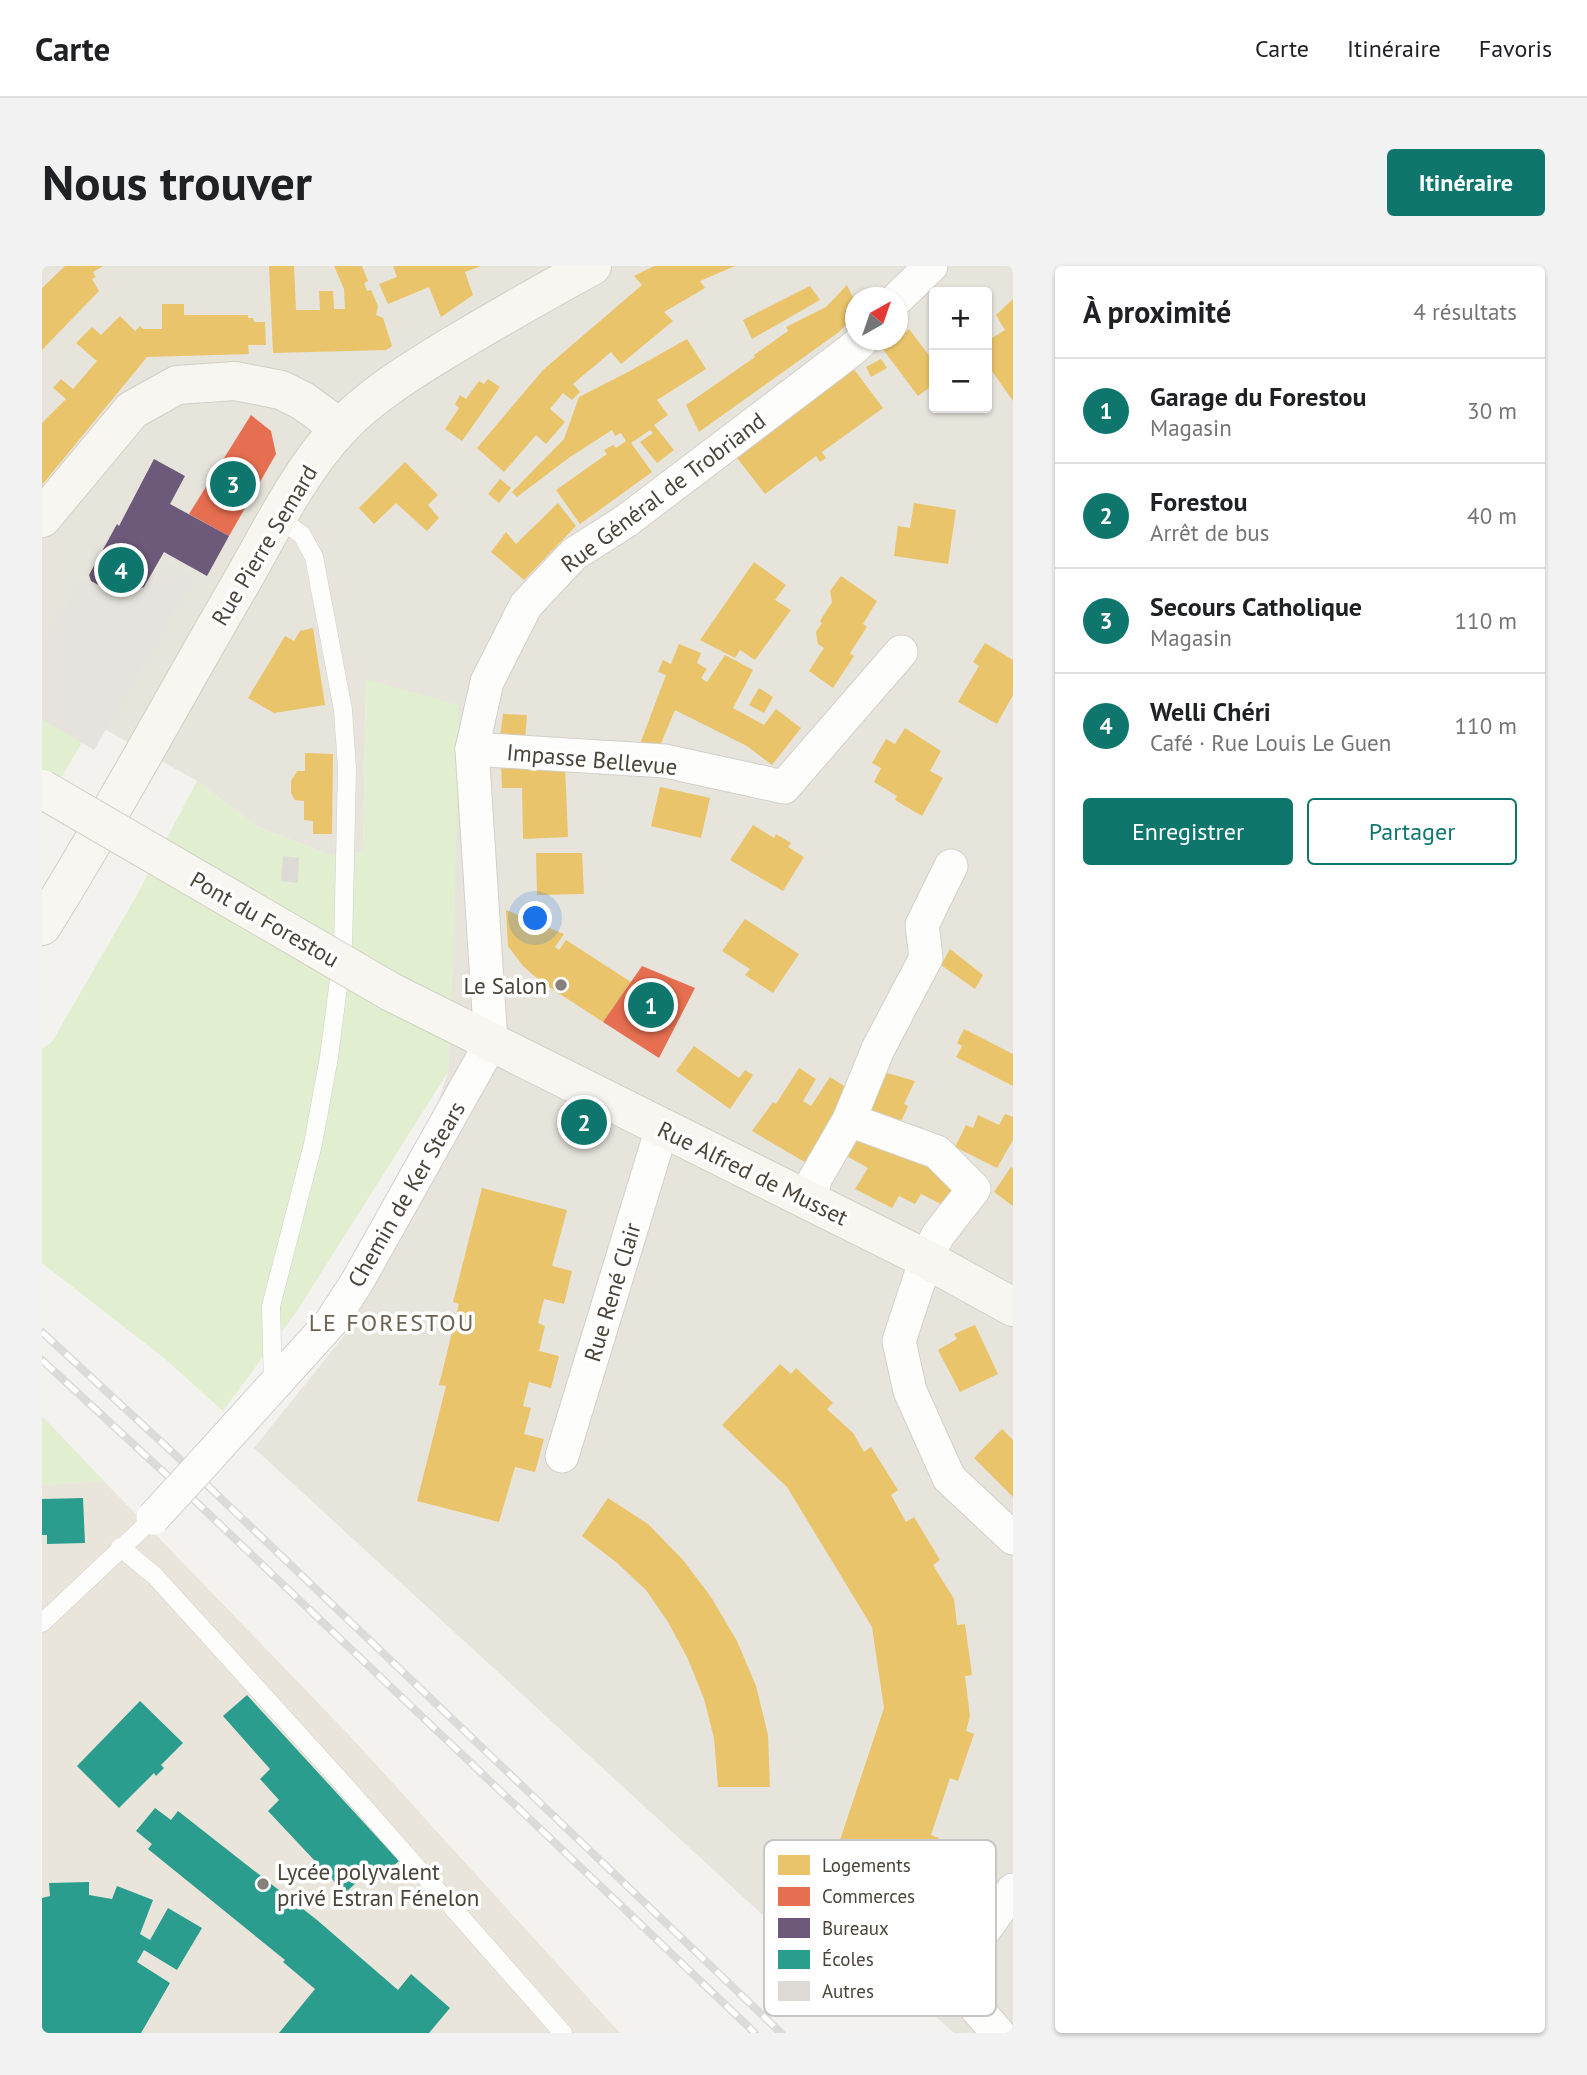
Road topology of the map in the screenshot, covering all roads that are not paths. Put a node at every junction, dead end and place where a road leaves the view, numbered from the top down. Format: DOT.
graph roads {
  1 [pos="592,266"];
  2 [pos="931,266"];
  3 [pos="908,288"];
  4 [pos="851,350"];
  5 [pos="340,428"];
  6 [pos="42,518"];
  7 [pos="279,518"];
  8 [pos="901,652"];
  9 [pos="472,749"];
  10 [pos="42,789"];
  11 [pos="951,866"];
  12 [pos="42,926"];
  13 [pos="491,1043"];
  14 [pos="849,1120"];
  15 [pos="662,1128"];
  16 [pos="810,1202"];
  17 [pos="926,1259"];
  18 [pos="1013,1307"];
  19 [pos="273,1387"];
  20 [pos="562,1455"];
  21 [pos="149,1522"];
  22 [pos="1013,1538"];
  23 [pos="120,1548"];
  24 [pos="42,1623"];
  25 [pos="1013,1890"];
  26 [pos="996,1914"];
  27 [pos="983,2016"];
  28 [pos="563,2033"];
  29 [pos="998,2033"];
  1 -- 5 [label="street, Rue Pierre Semard"];
  2 -- 3 [label="street"];
  4 -- 9 [label="street, Rue Général de Trobriand"];
  5 -- 6 [label="street"];
  5 -- 7 [label="street, Rue Pierre Semard"];
  7 -- 12 [label="street, Rue Pierre Semard"];
  7 -- 19 [label="lane"];
  8 -- 9 [label="street, Impasse Bellevue"];
  9 -- 13 [label="street, Rue Général de Trobriand"];
  10 -- 13 [label="street, Pont du Forestou, bridge"];
  11 -- 14 [label="street"];
  13 -- 15 [label="street, Rue Alfred de Musset"];
  13 -- 19 [label="street, Chemin de Ker Stears"];
  14 -- 16 [label="street"];
  14 -- 17 [label="street"];
  15 -- 16 [label="street, Rue Alfred de Musset"];
  15 -- 20 [label="street, Rue René Clair"];
  16 -- 17 [label="street, Rue Alfred de Musset"];
  17 -- 18 [label="street, Rue Alfred de Musset"];
  17 -- 22 [label="street"];
  19 -- 21 [label="street, Chemin de Ker Stears, bridge"];
  21 -- 23 [label="lane"];
  23 -- 24 [label="lane"];
  23 -- 28 [label="lane"];
  25 -- 26 [label="street"];
  27 -- 29 [label="street"];
}
